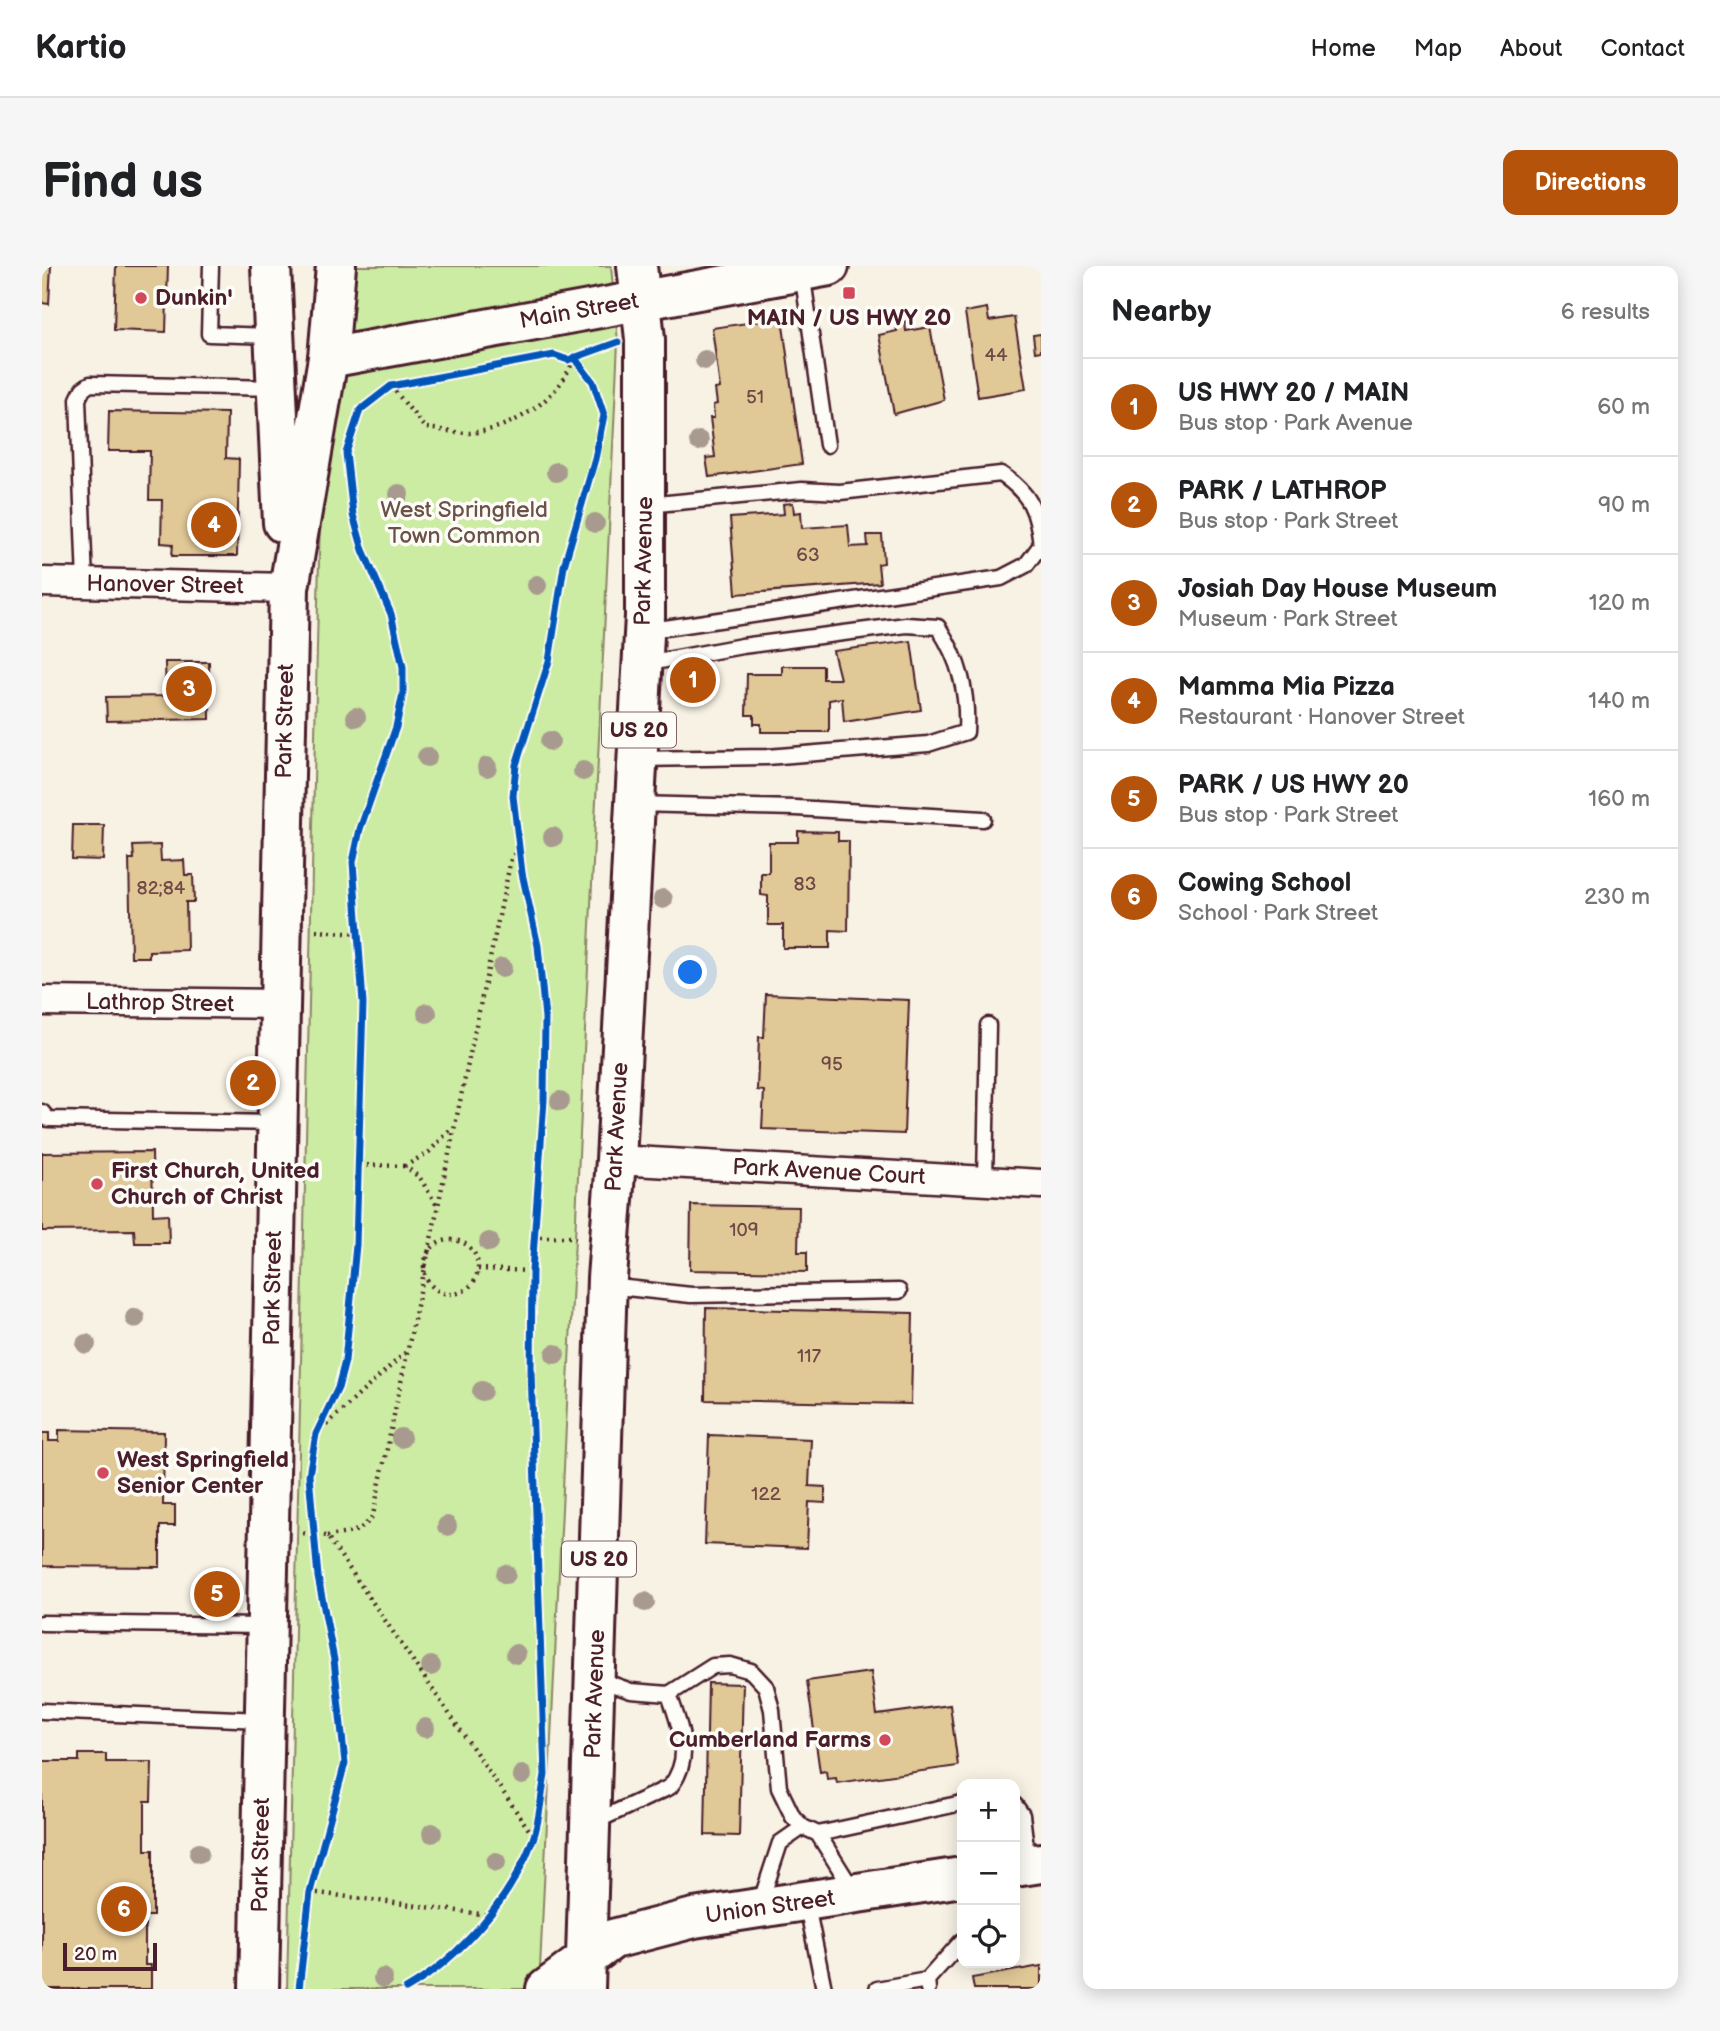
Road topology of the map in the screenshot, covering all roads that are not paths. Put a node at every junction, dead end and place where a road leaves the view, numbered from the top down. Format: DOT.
graph roads {
  1 [pos="211,266"];
  2 [pos="271,266"];
  3 [pos="336,266"];
  4 [pos="816,268"];
  5 [pos="640,283"];
  6 [pos="274,336"];
  7 [pos="328,358"];
  8 [pos="276,388"];
  9 [pos="827,445"];
  10 [pos="645,505"];
  11 [pos="42,582"];
  12 [pos="85,583"];
  13 [pos="289,587"];
  14 [pos="643,648"];
  15 [pos="637,759"];
  16 [pos="635,804"];
  17 [pos="983,819"];
  18 [pos="42,1001"];
  19 [pos="279,1004"];
  20 [pos="988,1025"];
  21 [pos="42,1112"];
  22 [pos="276,1123"];
  23 [pos="616,1160"];
  24 [pos="985,1180"];
  25 [pos="1041,1184"];
  26 [pos="607,1286"];
  27 [pos="899,1291"];
  28 [pos="42,1623"];
  29 [pos="265,1626"];
  30 [pos="595,1679"];
  31 [pos="669,1694"];
  32 [pos="42,1711"];
  33 [pos="264,1720"];
  34 [pos="957,1804"];
  35 [pos="1020,1812"];
  36 [pos="591,1823"];
  37 [pos="803,1827"];
  38 [pos="818,1834"];
  39 [pos="1028,1865"];
  40 [pos="957,1878"];
  41 [pos="855,1894"];
  42 [pos="806,1901"];
  43 [pos="760,1908"];
  44 [pos="957,1947"];
  45 [pos="585,1974"];
  46 [pos="927,1985"];
  47 [pos="260,1989"];
  48 [pos="546,1989"];
  49 [pos="824,1989"];
  50 [pos="877,1989"];
  1 -- 6 [label="lane"];
  2 -- 6 [label="main road, Park Street"];
  3 -- 7 [label="main road, Park Street"];
  4 -- 5 [label="main road, Main Street"];
  4 -- 9 [label="lane"];
  5 -- 7 [label="main road, Main Street"];
  5 -- 10 [label="main road, Park Avenue / US 20"];
  6 -- 8 [label="main road, Park Street"];
  7 -- 13 [label="main road, Park Street"];
  8 -- 12 [label="lane"];
  8 -- 13 [label="main road, Park Street"];
  10 -- 14 [label="main road, Park Avenue / US 20"];
  10 -- 14 [label="lane"];
  11 -- 12 [label="street, Hanover Street"];
  12 -- 13 [label="street, Hanover Street"];
  13 -- 19 [label="main road, Park Street"];
  14 -- 15 [label="main road, Park Avenue / US 20"];
  14 -- 15 [label="lane"];
  15 -- 16 [label="main road, Park Avenue / US 20"];
  16 -- 17 [label="lane"];
  16 -- 23 [label="main road, Park Avenue / US 20"];
  18 -- 19 [label="street, Lathrop Street"];
  19 -- 22 [label="main road, Park Street"];
  20 -- 24 [label="lane"];
  21 -- 22 [label="lane"];
  22 -- 29 [label="main road, Park Street"];
  23 -- 24 [label="street, Park Avenue Court"];
  23 -- 26 [label="main road, Park Avenue / US 20"];
  24 -- 25 [label="street, Park Avenue Court"];
  26 -- 27 [label="lane"];
  26 -- 30 [label="main road, Park Avenue / US 20"];
  28 -- 29 [label="lane"];
  29 -- 33 [label="main road, Park Street"];
  30 -- 31 [label="lane"];
  30 -- 36 [label="main road, Park Avenue / US 20"];
  31 -- 36 [label="lane"];
  31 -- 37 [label="lane"];
  32 -- 33 [label="lane"];
  33 -- 47 [label="main road, Park Street"];
  34 -- 38 [label="lane"];
  35 -- 39 [label="lane"];
  36 -- 45 [label="main road, Park Avenue / US 20"];
  37 -- 38 [label="lane"];
  37 -- 43 [label="lane"];
  38 -- 41 [label="lane"];
  40 -- 41 [label="main road, Union Street"];
  41 -- 42 [label="main road, Union Street"];
  42 -- 43 [label="main road, Union Street"];
  42 -- 49 [label="lane"];
  43 -- 45 [label="main road, Union Street"];
  44 -- 46 [label="lane"];
  45 -- 48 [label="main road, Union Street"];
  46 -- 50 [label="lane"];
}
